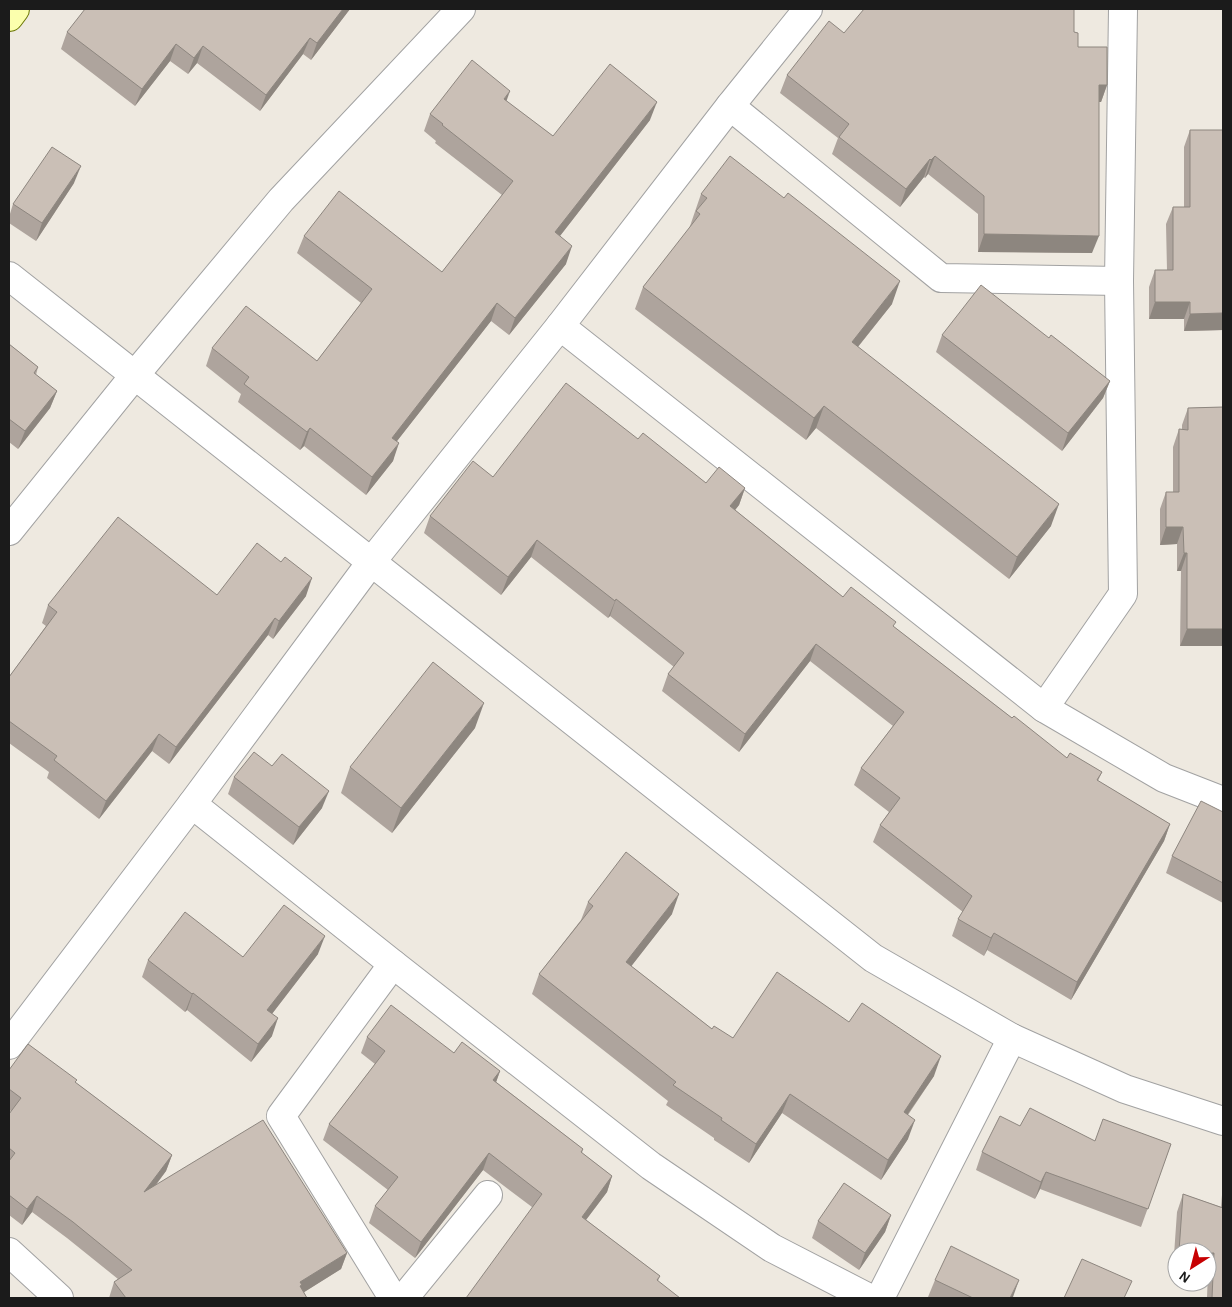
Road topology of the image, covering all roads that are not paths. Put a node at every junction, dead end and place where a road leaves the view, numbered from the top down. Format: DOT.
graph roads {
  1 [pos="15,9"];
  2 [pos="461,9"];
  3 [pos="808,9"];
  4 [pos="1122,9"];
  5 [pos="9,17"];
  6 [pos="730,106"];
  7 [pos="9,276"];
  8 [pos="1119,281"];
  9 [pos="560,326"];
  10 [pos="134,376"];
  11 [pos="9,531"];
  12 [pos="372,561"];
  13 [pos="1044,708"];
  14 [pos="1223,801"];
  15 [pos="192,804"];
  16 [pos="393,964"];
  17 [pos="1012,1038"];
  18 [pos="9,1045"];
  19 [pos="1223,1121"];
  20 [pos="488,1195"];
  21 [pos="9,1252"];
  22 [pos="59,1298"];
  23 [pos="393,1298"];
  24 [pos="404,1298"];
  25 [pos="869,1298"];
  26 [pos="880,1298"];
  1 -- 5 [label="main road"];
  2 -- 10 [label="street"];
  3 -- 6 [label="street"];
  4 -- 8 [label="street"];
  6 -- 8 [label="street"];
  6 -- 9 [label="street"];
  7 -- 10 [label="street"];
  8 -- 13 [label="street"];
  9 -- 12 [label="street"];
  9 -- 13 [label="street"];
  10 -- 11 [label="street"];
  10 -- 12 [label="street"];
  12 -- 15 [label="street"];
  12 -- 17 [label="street"];
  13 -- 14 [label="street"];
  15 -- 16 [label="street"];
  15 -- 18 [label="street"];
  16 -- 23 [label="street"];
  16 -- 25 [label="street"];
  17 -- 19 [label="street"];
  17 -- 26 [label="street"];
  20 -- 24 [label="street"];
  21 -- 22 [label="street"];
}
